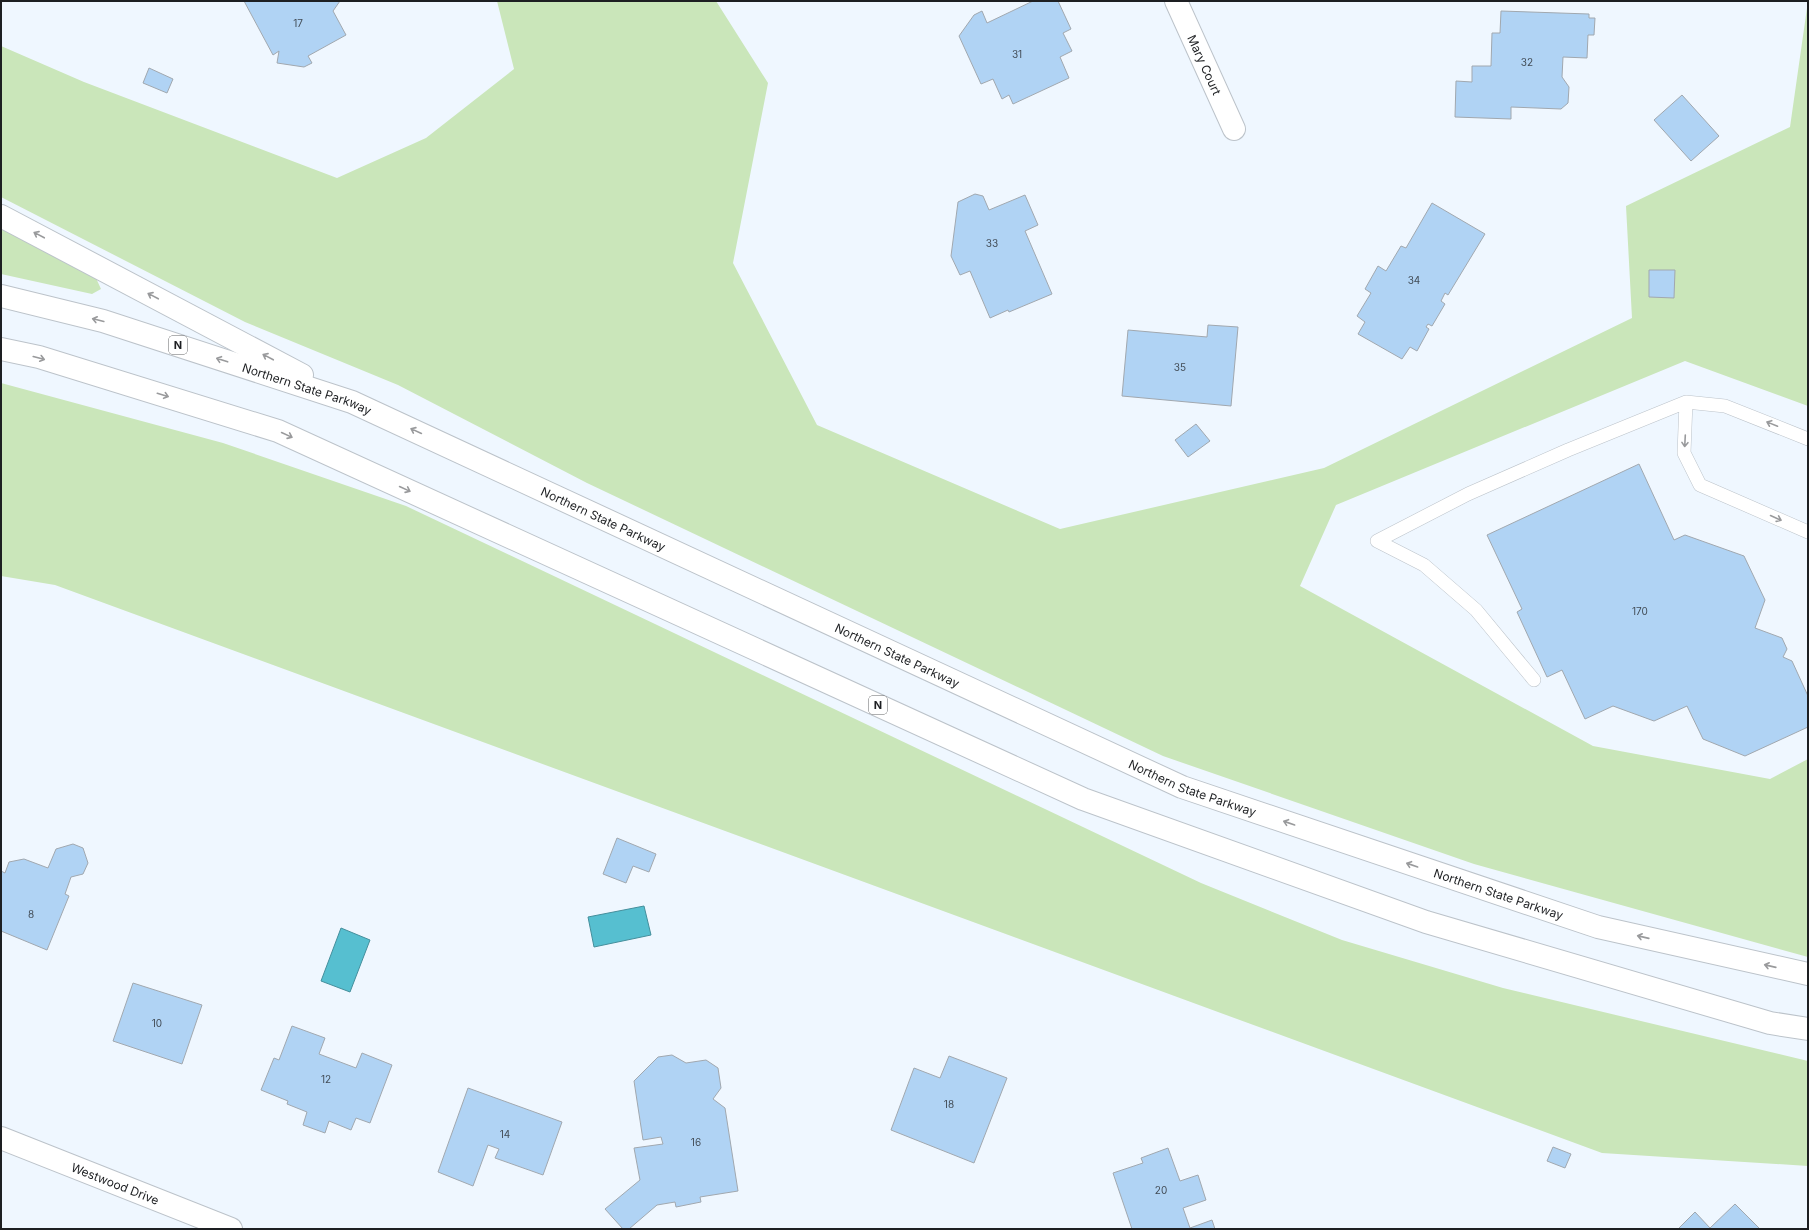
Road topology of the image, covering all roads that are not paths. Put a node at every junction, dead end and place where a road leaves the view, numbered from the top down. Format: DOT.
graph roads {
  1 [pos="1176,1"];
  2 [pos="1234,129"];
  3 [pos="1,216"];
  4 [pos="1,296"];
  5 [pos="1,349"];
  6 [pos="352,402"];
  7 [pos="1686,402"];
  8 [pos="1808,439"];
  9 [pos="1808,532"];
  10 [pos="1534,680"];
  11 [pos="1808,974"];
  12 [pos="1808,1029"];
  13 [pos="1,1138"];
  14 [pos="231,1229"];
  1 -- 2 [label="main road, Mary Court"];
  6 -- 3 [label="main road, one-way"];
  6 -- 4 [label="main road, Northern State Parkway / N, one-way"];
  5 -- 12 [label="main road, N, one-way"];
  11 -- 6 [label="main road, Northern State Parkway / N, one-way"];
  8 -- 7 [label="lane, one-way"];
  7 -- 9 [label="lane, one-way"];
  7 -- 10 [label="lane"];
  13 -- 14 [label="main road, Westwood Drive"];
}
